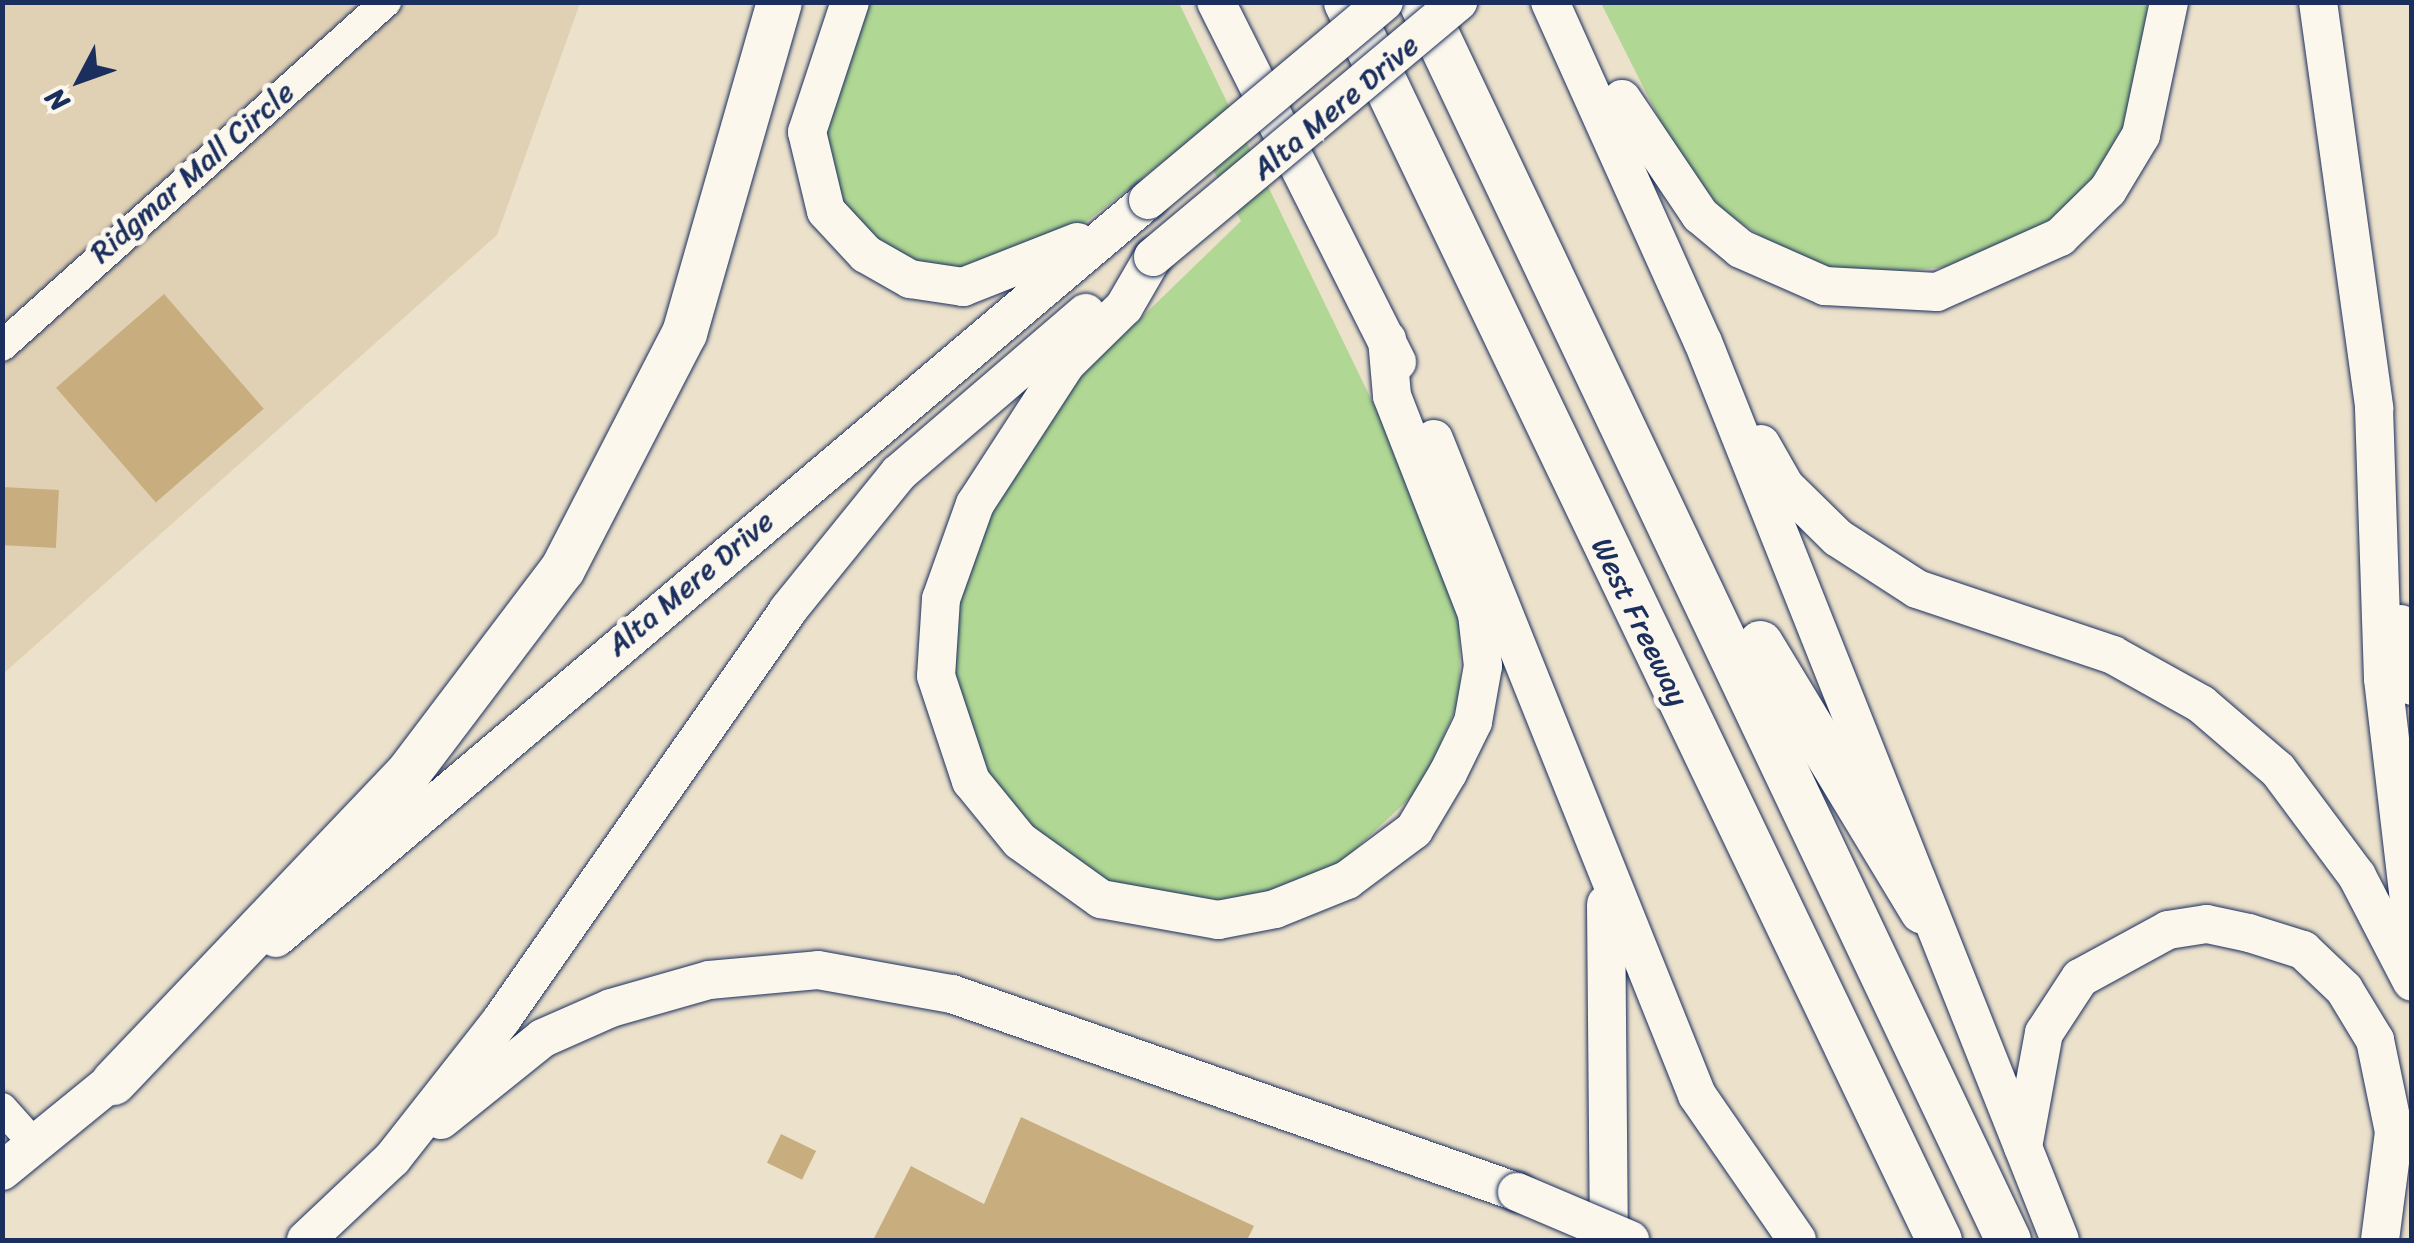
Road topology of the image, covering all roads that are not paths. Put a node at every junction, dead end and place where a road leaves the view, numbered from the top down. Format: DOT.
graph roads {
  1 [pos="386,2"];
  2 [pos="779,2"];
  3 [pos="850,2"];
  4 [pos="1216,2"];
  5 [pos="1346,2"];
  6 [pos="1384,2"];
  7 [pos="1421,2"];
  8 [pos="1458,2"];
  9 [pos="2170,2"];
  10 [pos="2318,2"];
  11 [pos="1554,12"];
  12 [pos="1148,200"];
  13 [pos="1153,258"];
  14 [pos="1387,339"];
  15 [pos="1703,342"];
  16 [pos="2,346"];
  17 [pos="1607,382"];
  18 [pos="2382,503"];
  19 [pos="2412,686"];
  20 [pos="1605,882"];
  21 [pos="1922,911"];
  22 [pos="2412,927"];
  23 [pos="2412,982"];
  24 [pos="113,1082"];
  25 [pos="2,1108"];
  26 [pos="392,1159"];
  27 [pos="2022,1160"];
  28 [pos="12,1161"];
  29 [pos="2412,1230"];
  30 [pos="306,1240"];
  31 [pos="1609,1240"];
  32 [pos="1630,1240"];
  33 [pos="1798,1240"];
  34 [pos="1939,1240"];
  35 [pos="2008,1240"];
  36 [pos="2060,1240"];
  37 [pos="2380,1240"];
  38 [pos="2408,1240"];
  1 -- 16 [label="street, Ridgmar Mall Circle"];
  2 -- 24 [label="highway"];
  3 -- 12 [label="main road"];
  4 -- 14 [label="main road"];
  5 -- 34 [label="highway, West Freeway"];
  6 -- 12 [label="main road, Alta Mere Drive, bridge"];
  7 -- 17 [label="highway"];
  8 -- 13 [label="main road, Alta Mere Drive, bridge"];
  9 -- 11 [label="main road"];
  10 -- 18 [label="main road"];
  11 -- 15 [label="main road"];
  12 -- 24 [label="main road, Alta Mere Drive"];
  13 -- 14 [label="main road"];
  13 -- 26 [label="main road, Alta Mere Drive"];
  14 -- 20 [label="main road"];
  15 -- 21 [label="main road"];
  15 -- 23 [label="main road"];
  17 -- 21 [label="highway"];
  17 -- 35 [label="highway"];
  18 -- 19 [label="main road"];
  18 -- 22 [label="main road"];
  20 -- 31 [label="main road"];
  20 -- 33 [label="main road"];
  21 -- 27 [label="main road"];
  24 -- 28 [label="main road, Alta Mere Drive"];
  25 -- 28 [label="street"];
  26 -- 30 [label="main road, Alta Mere Drive"];
  26 -- 32 [label="main road, bridge"];
  27 -- 36 [label="main road"];
  27 -- 37 [label="main road"];
  29 -- 38 [label="main road"];
}
